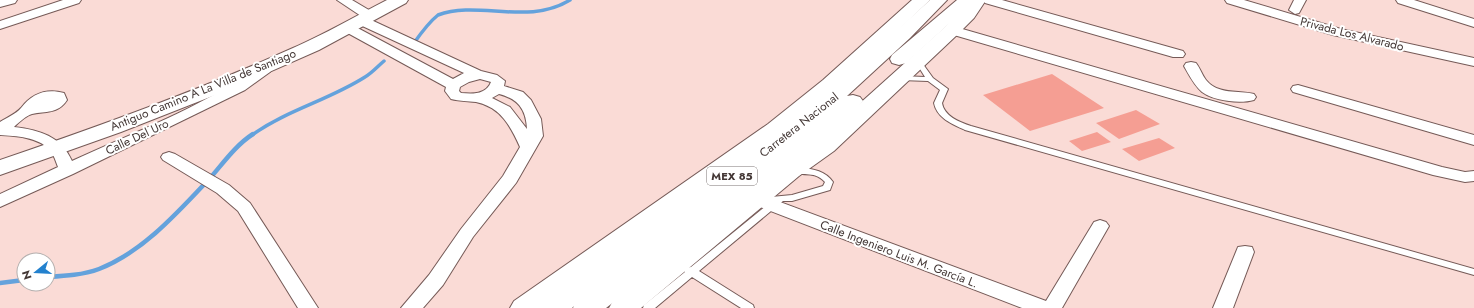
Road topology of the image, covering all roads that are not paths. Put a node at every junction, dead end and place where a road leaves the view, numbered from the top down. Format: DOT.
graph roads {
  1 [pos="11,0"];
  2 [pos="74,0"];
  3 [pos="343,0"];
  4 [pos="922,0"];
  5 [pos="939,0"];
  6 [pos="967,0"];
  7 [pos="978,0"];
  8 [pos="989,0"];
  9 [pos="1232,0"];
  10 [pos="1402,0"];
  11 [pos="395,1"];
  12 [pos="0,3"];
  13 [pos="360,21"];
  14 [pos="1474,23"];
  15 [pos="0,25"];
  16 [pos="952,30"];
  17 [pos="914,45"];
  18 [pos="1474,62"];
  19 [pos="270,65"];
  20 [pos="479,75"];
  21 [pos="901,78"];
  22 [pos="930,80"];
  23 [pos="453,86"];
  24 [pos="496,88"];
  25 [pos="1298,89"];
  26 [pos="1249,97"];
  27 [pos="477,98"];
  28 [pos="29,109"];
  29 [pos="0,129"];
  30 [pos="1473,142"];
  31 [pos="528,147"];
  32 [pos="57,148"];
  33 [pos="169,157"];
  34 [pos="0,168"];
  35 [pos="67,170"];
  36 [pos="791,171"];
  37 [pos="1474,176"];
  38 [pos="0,201"];
  39 [pos="769,201"];
  40 [pos="1100,226"];
  41 [pos="1245,252"];
  42 [pos="686,268"];
  43 [pos="1474,272"];
  44 [pos="308,308"];
  45 [pos="411,308"];
  46 [pos="524,308"];
  47 [pos="552,308"];
  48 [pos="587,308"];
  49 [pos="623,308"];
  50 [pos="648,308"];
  51 [pos="749,308"];
  52 [pos="1043,308"];
  53 [pos="1052,308"];
  54 [pos="1223,308"];
  1 -- 12 [label="street"];
  2 -- 15 [label="street"];
  3 -- 13 [label="street"];
  4 -- 46 [label="main road, MEX 85"];
  5 -- 17 [label="main road, Carretera Nacional / MEX 85"];
  6 -- 17 [label="main road, Carretera Nacional / MEX 85"];
  7 -- 16 [label="main road, MEX 85"];
  8 -- 26 [label="street"];
  9 -- 18 [label="street, Privada Los Alvarado"];
  10 -- 14 [label="street"];
  11 -- 13 [label="main road, Antiguo Camino A La Villa de Santiago"];
  13 -- 19 [label="main road, Antiguo Camino A La Villa de Santiago"];
  13 -- 20 [label="street"];
  13 -- 23 [label="street"];
  16 -- 17 [label="main road, MEX 85"];
  16 -- 37 [label="street"];
  17 -- 21 [label="main road, MEX 85"];
  17 -- 22 [label="lane"];
  17 -- 47 [label="main road, Carretera Nacional / MEX 85"];
  17 -- 48 [label="main road, Carretera Nacional / MEX 85"];
  19 -- 32 [label="main road, Antiguo Camino A La Villa de Santiago"];
  19 -- 35 [label="street, Calle Del Uro"];
  20 -- 23 [label="street"];
  20 -- 24 [label="street"];
  21 -- 22 [label="lane"];
  21 -- 36 [label="main road, MEX 85"];
  22 -- 43 [label="lane"];
  23 -- 27 [label="street"];
  24 -- 27 [label="street"];
  24 -- 31 [label="street"];
  25 -- 30 [label="street"];
  27 -- 31 [label="street"];
  28 -- 29 [label="street"];
  29 -- 32 [label="street"];
  31 -- 45 [label="street"];
  32 -- 34 [label="main road, Antiguo Camino A La Villa de Santiago"];
  32 -- 35 [label="street"];
  33 -- 44 [label="street"];
  35 -- 38 [label="street, Calle Del Uro"];
  36 -- 39 [label="main road, MEX 85"];
  36 -- 39 [label="lane"];
  39 -- 42 [label="main road, MEX 85"];
  39 -- 52 [label="street, Calle Ingeniero Luis M. García L."];
  40 -- 53 [label="street"];
  41 -- 54 [label="street"];
  42 -- 49 [label="main road, MEX 85"];
  42 -- 50 [label="lane, MEX 85"];
  42 -- 51 [label="lane"];
}
